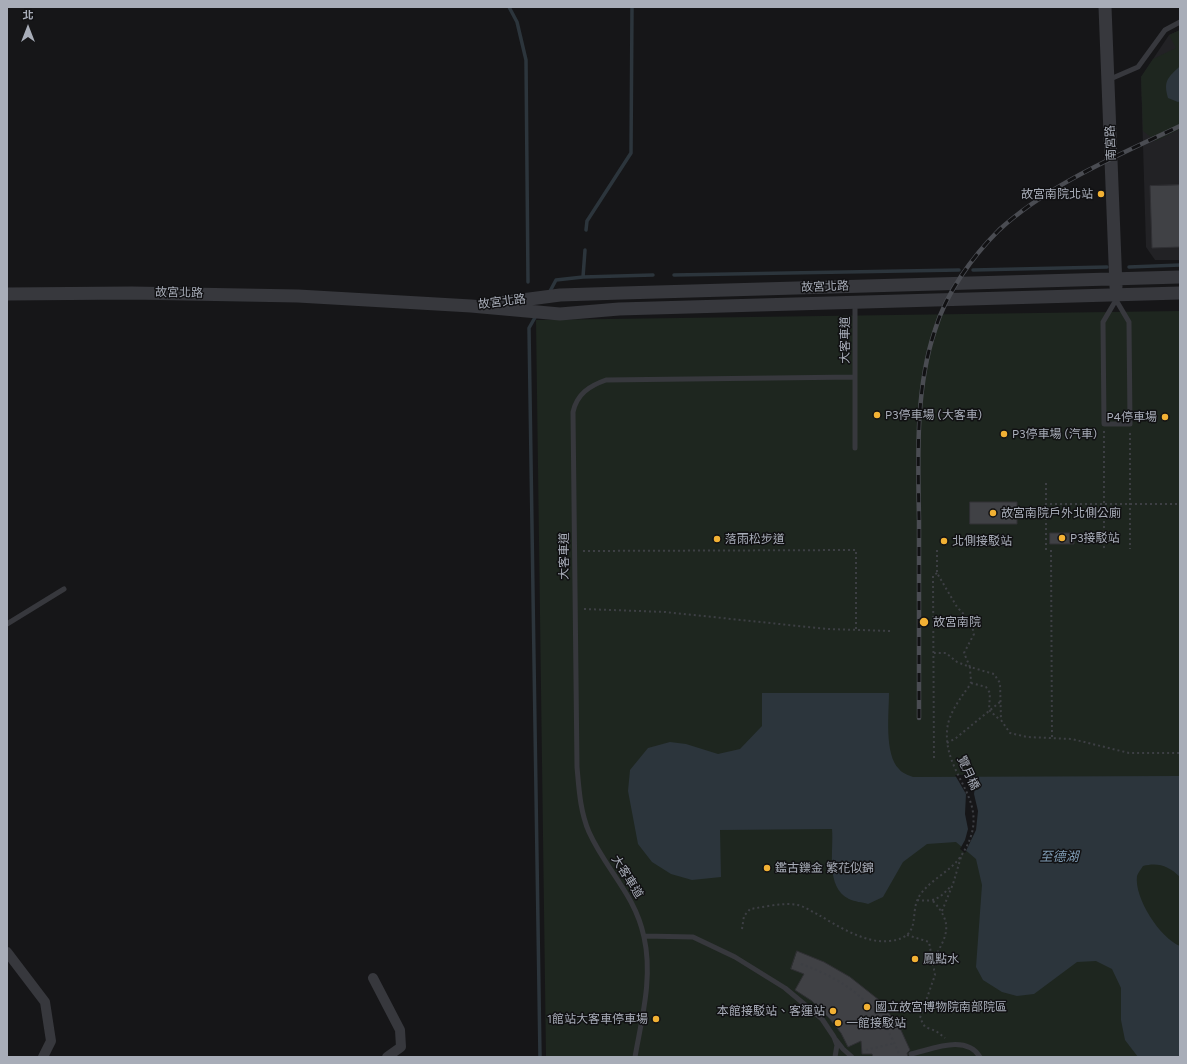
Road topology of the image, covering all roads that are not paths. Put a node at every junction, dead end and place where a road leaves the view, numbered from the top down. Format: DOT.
graph roads {
  1 [pos="1105,7"];
  2 [pos="1180,22"];
  3 [pos="1108,80"];
  4 [pos="1180,277"];
  5 [pos="1116,279"];
  6 [pos="1180,293"];
  7 [pos="7,294"];
  8 [pos="1116,297"];
  9 [pos="855,302"];
  10 [pos="471,306"];
  11 [pos="855,378"];
  12 [pos="856,448"];
  13 [pos="64,589"];
  14 [pos="7,624"];
  15 [pos="644,936"];
  16 [pos="7,952"];
  17 [pos="373,978"];
  18 [pos="834,1037"];
  19 [pos="911,1054"];
  20 [pos="43,1057"];
  21 [pos="387,1057"];
  22 [pos="635,1057"];
  23 [pos="835,1057"];
  24 [pos="852,1057"];
  25 [pos="980,1057"];
  1 -- 3 [label="street, 南宮路"];
  2 -- 3 [label="lane"];
  3 -- 5 [label="street, 南宮路"];
  4 -- 5 [label="street, 故宮北路"];
  5 -- 8 [label="street, 南宮路"];
  5 -- 10 [label="street, 故宮北路"];
  6 -- 8 [label="street, 故宮北路"];
  7 -- 10 [label="street, 故宮北路"];
  8 -- 8 [label="lane"];
  8 -- 9 [label="street, 故宮北路"];
  9 -- 10 [label="street, 故宮北路"];
  9 -- 11 [label="lane, 大客車道"];
  11 -- 12 [label="lane"];
  11 -- 15 [label="lane, 大客車道"];
  13 -- 14 [label="lane"];
  15 -- 18 [label="lane"];
  15 -- 22 [label="lane, 大客車道"];
  16 -- 20 [label="street"];
  17 -- 21 [label="street"];
  18 -- 23 [label="lane"];
  18 -- 24 [label="lane"];
  19 -- 25 [label="lane"];
}
